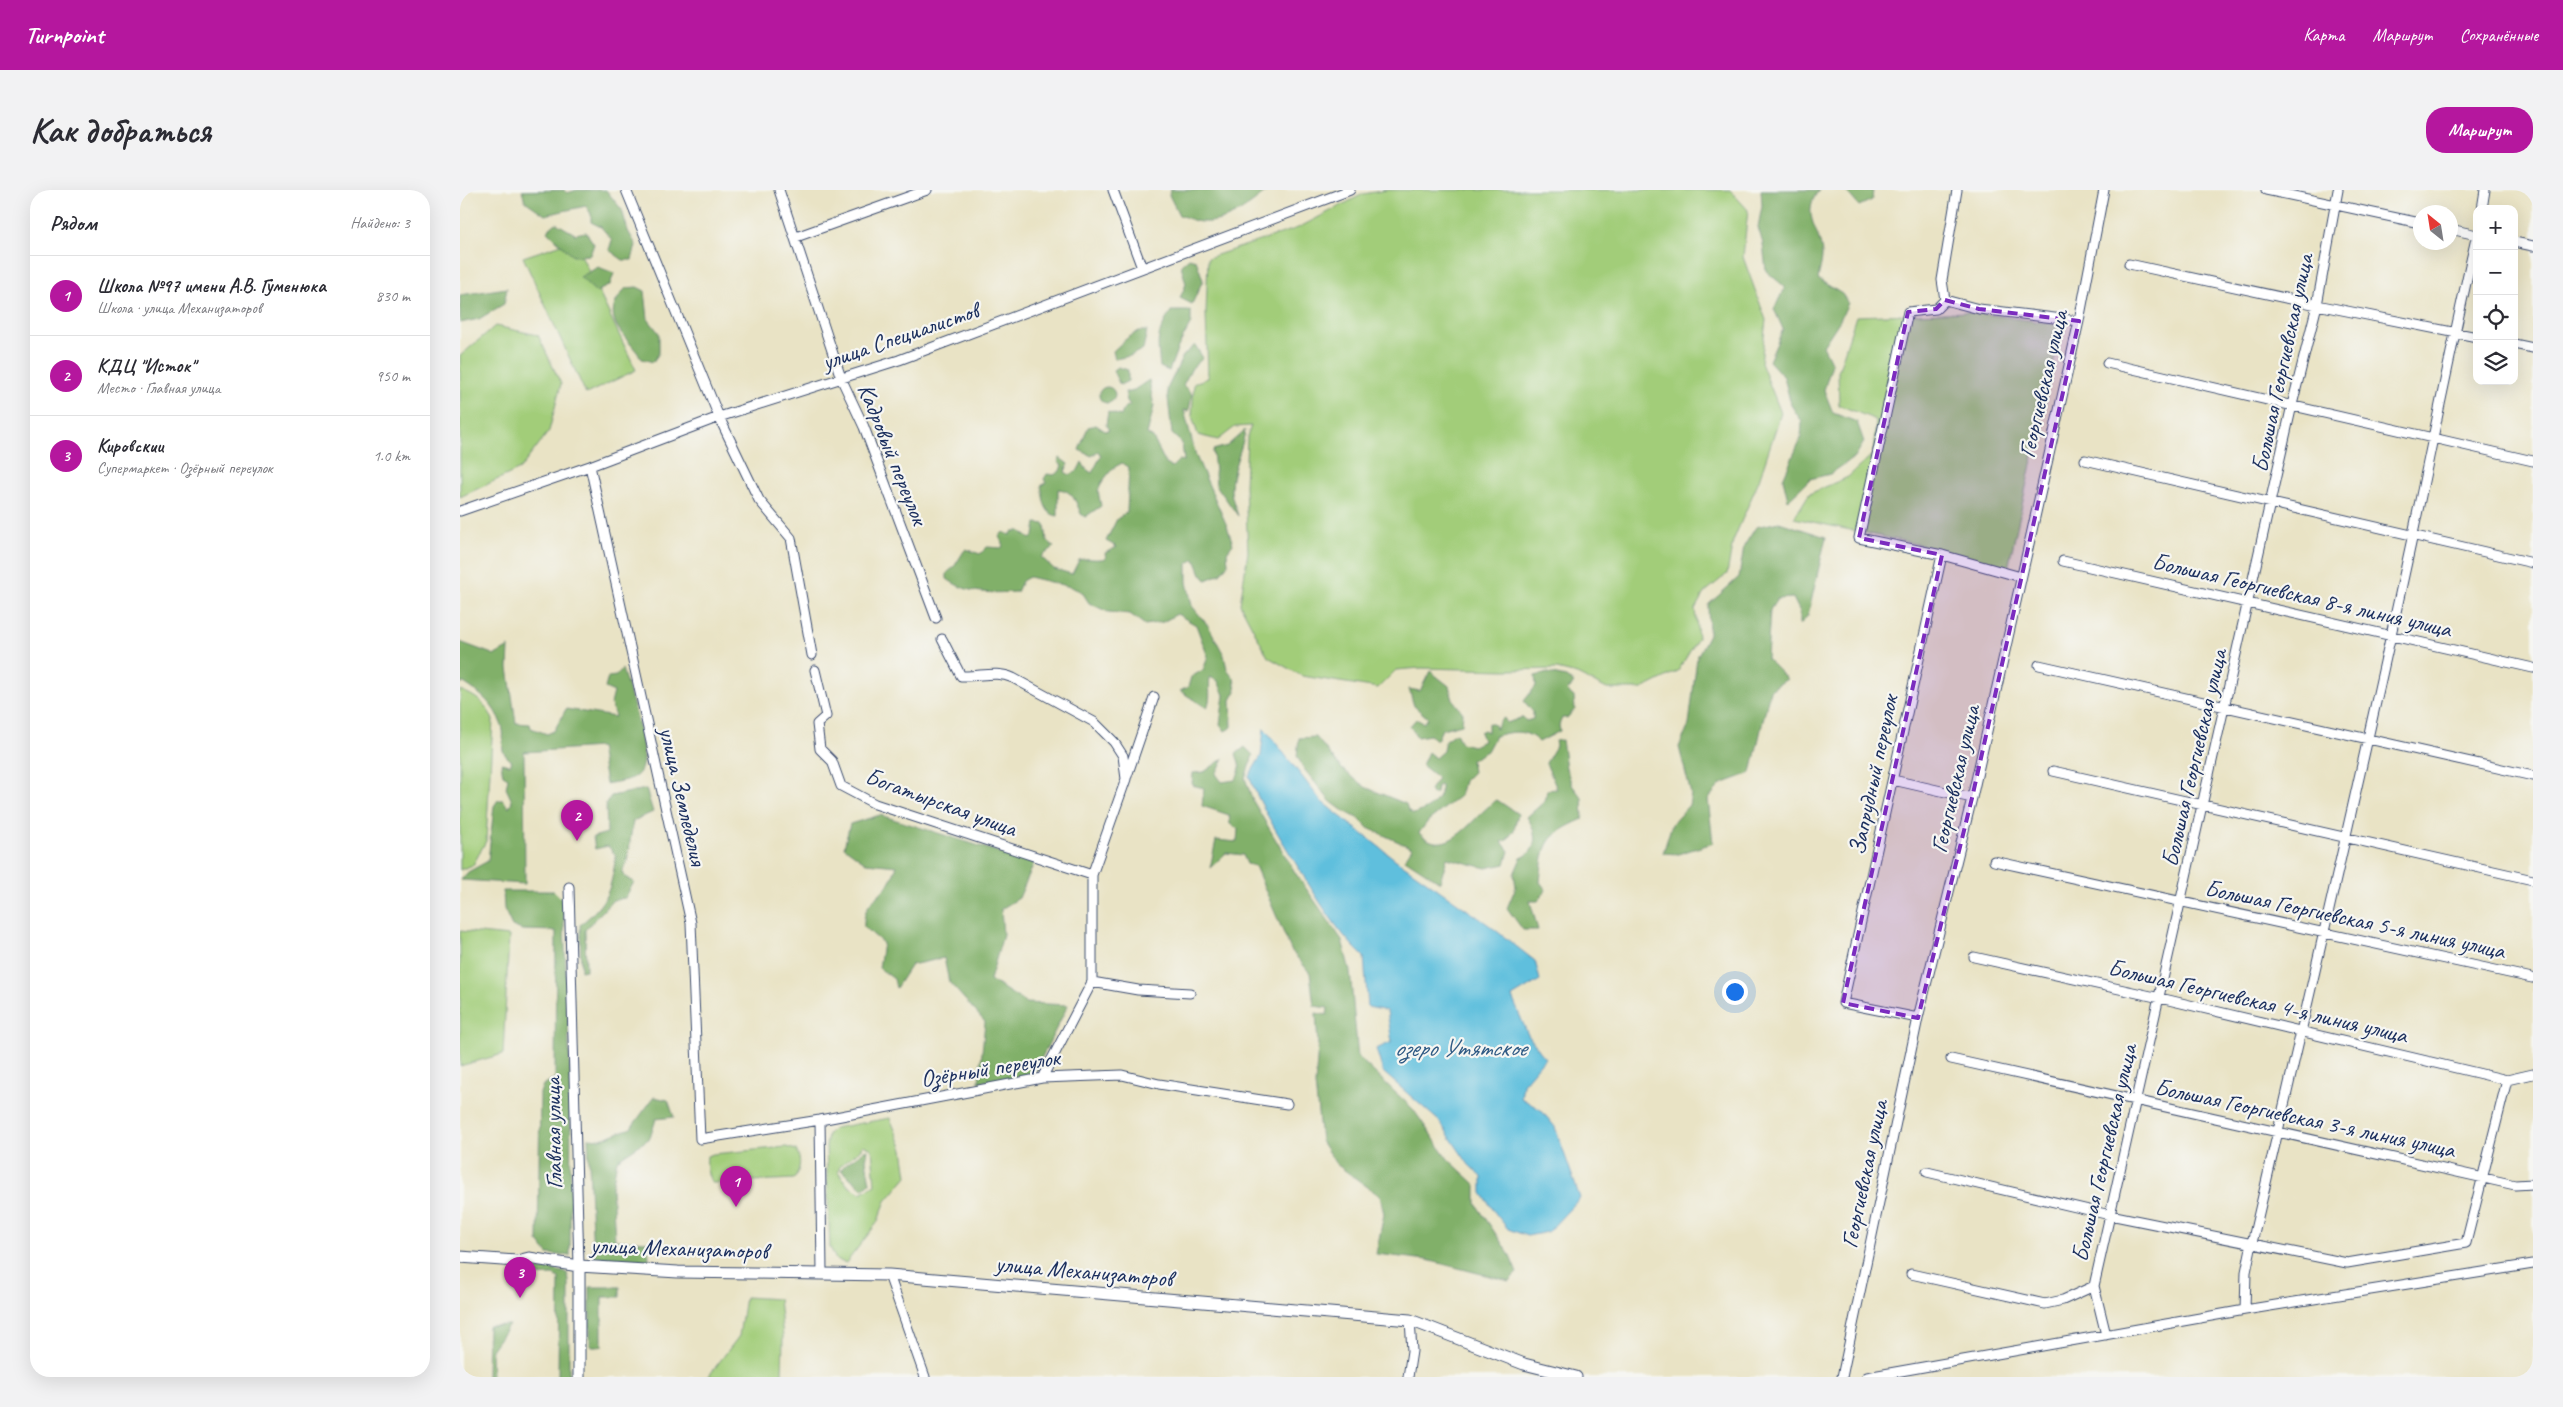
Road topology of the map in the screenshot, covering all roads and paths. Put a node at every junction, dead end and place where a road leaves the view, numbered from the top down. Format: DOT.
graph roads {
  1 [pos="626,190"];
  2 [pos="779,190"];
  3 [pos="926,190"];
  4 [pos="1113,190"];
  5 [pos="1350,190"];
  6 [pos="1957,190"];
  7 [pos="2104,190"];
  8 [pos="2266,190"];
  9 [pos="2338,190"];
  10 [pos="2485,190"];
  11 [pos="2335,205"];
  12 [pos="2483,205"];
  13 [pos="2413,222"];
  14 [pos="2458,231"];
  15 [pos="2473,234"];
  16 [pos="796,237"];
  17 [pos="2518,243"];
  18 [pos="2533,246"];
  19 [pos="2473,250"];
  20 [pos="2129,264"];
  21 [pos="1142,268"];
  22 [pos="1944,300"];
  23 [pos="2317,305"];
  24 [pos="2079,321"];
  25 [pos="2454,332"];
  26 [pos="2473,336"];
  27 [pos="2518,345"];
  28 [pos="2533,348"];
  29 [pos="2107,364"];
  30 [pos="841,378"];
  31 [pos="2292,405"];
  32 [pos="719,417"];
  33 [pos="2432,439"];
  34 [pos="2085,460"];
  35 [pos="2533,461"];
  36 [pos="590,466"];
  37 [pos="2272,504"];
  38 [pos="460,511"];
  39 [pos="2413,534"];
  40 [pos="1942,555"];
  41 [pos="2063,561"];
  42 [pos="2533,563"];
  43 [pos="2021,577"];
  44 [pos="2249,603"];
  45 [pos="936,618"];
  46 [pos="2390,634"];
  47 [pos="942,639"];
  48 [pos="812,655"];
  49 [pos="2039,665"];
  50 [pos="2533,668"];
  51 [pos="815,670"];
  52 [pos="1154,697"];
  53 [pos="2226,708"];
  54 [pos="2367,738"];
  55 [pos="2053,771"];
  56 [pos="2533,776"];
  57 [pos="1126,779"];
  58 [pos="1893,780"];
  59 [pos="1972,798"];
  60 [pos="2202,805"];
  61 [pos="2344,838"];
  62 [pos="1994,861"];
  63 [pos="1092,875"];
  64 [pos="2533,880"];
  65 [pos="568,887"];
  66 [pos="2182,902"];
  67 [pos="2324,933"];
  68 [pos="1974,958"];
  69 [pos="2532,978"];
  70 [pos="1092,982"];
  71 [pos="1190,993"];
  72 [pos="2160,998"];
  73 [pos="1918,1018"];
  74 [pos="2301,1031"];
  75 [pos="1951,1058"];
  76 [pos="2533,1074"];
  77 [pos="1042,1078"];
  78 [pos="2507,1080"];
  79 [pos="2135,1101"];
  80 [pos="1287,1104"];
  81 [pos="820,1120"];
  82 [pos="2278,1131"];
  83 [pos="700,1139"];
  84 [pos="1926,1172"];
  85 [pos="2483,1178"];
  86 [pos="2533,1184"];
  87 [pos="2110,1215"];
  88 [pos="2252,1243"];
  89 [pos="460,1257"];
  90 [pos="2533,1264"];
  91 [pos="579,1266"];
  92 [pos="822,1273"];
  93 [pos="889,1274"];
  94 [pos="1911,1274"];
  95 [pos="2094,1286"];
  96 [pos="2245,1310"];
  97 [pos="1410,1320"];
  98 [pos="2106,1335"];
  99 [pos="579,1377"];
  100 [pos="925,1377"];
  101 [pos="1408,1377"];
  102 [pos="1576,1377"];
  103 [pos="1842,1377"];
  104 [pos="1867,1377"];
  1 -- 32 [label="street"];
  2 -- 16 [label="street, Кадровый переулок"];
  3 -- 16 [label="street"];
  4 -- 21 [label="street"];
  5 -- 21 [label="street, улица Специалистов"];
  6 -- 22 [label="street"];
  7 -- 24 [label="street, Георгиевская улица"];
  8 -- 11 [label="street"];
  9 -- 11 [label="street, Большая Георгиевская улица"];
  10 -- 12 [label="street"];
  11 -- 13 [label="street"];
  11 -- 23 [label="street, Большая Георгиевская улица"];
  14 -- 15 [label="street"];
  16 -- 30 [label="street, Кадровый переулок"];
  17 -- 18 [label="street"];
  19 -- 25 [label="street"];
  20 -- 23 [label="street"];
  21 -- 30 [label="street, улица Специалистов"];
  22 -- 24 [label="street"];
  22 -- 40 [label="street"];
  23 -- 25 [label="street"];
  23 -- 31 [label="street, Большая Георгиевская улица"];
  24 -- 43 [label="street, Георгиевская улица"];
  25 -- 26 [label="street"];
  25 -- 33 [label="street"];
  27 -- 28 [label="street"];
  29 -- 31 [label="street"];
  30 -- 32 [label="street, улица Специалистов"];
  30 -- 45 [label="street, Кадровый переулок"];
  31 -- 33 [label="street"];
  31 -- 37 [label="street, Большая Георгиевская улица"];
  32 -- 36 [label="street, улица Специалистов"];
  32 -- 48 [label="street"];
  33 -- 35 [label="street"];
  33 -- 39 [label="street"];
  34 -- 37 [label="street"];
  36 -- 38 [label="street, улица Специалистов"];
  36 -- 83 [label="street, улица Земледелия"];
  37 -- 39 [label="street"];
  37 -- 44 [label="street, Большая Георгиевская улица"];
  39 -- 42 [label="street"];
  39 -- 46 [label="street"];
  40 -- 43 [label="street"];
  40 -- 58 [label="street, Запрудный переулок"];
  41 -- 44 [label="street, Большая Георгиевская 8-я линия улица"];
  43 -- 59 [label="street, Георгиевская улица"];
  44 -- 46 [label="street, Большая Георгиевская 8-я линия улица"];
  44 -- 53 [label="street, Большая Георгиевская улица"];
  46 -- 50 [label="street, Большая Георгиевская 8-я линия улица"];
  46 -- 54 [label="street"];
  47 -- 57 [label="street"];
  49 -- 53 [label="street"];
  51 -- 63 [label="street, Богатырская улица"];
  52 -- 57 [label="street"];
  53 -- 54 [label="street"];
  53 -- 60 [label="street, Большая Георгиевская улица"];
  54 -- 56 [label="street"];
  54 -- 61 [label="street"];
  55 -- 60 [label="street"];
  57 -- 63 [label="street"];
  58 -- 59 [label="street"];
  58 -- 73 [label="street, Запрудный переулок"];
  59 -- 73 [label="street, Георгиевская улица"];
  60 -- 61 [label="street"];
  60 -- 66 [label="street, Большая Георгиевская улица"];
  61 -- 64 [label="street"];
  61 -- 67 [label="street"];
  62 -- 66 [label="street, Большая Георгиевская 5-я линия улица"];
  63 -- 70 [label="street"];
  65 -- 91 [label="street, Главная улица"];
  66 -- 67 [label="street, Большая Георгиевская 5-я линия улица"];
  66 -- 72 [label="street, Большая Георгиевская улица"];
  67 -- 69 [label="street, Большая Георгиевская 5-я линия улица"];
  67 -- 74 [label="street"];
  68 -- 72 [label="street, Большая Георгиевская 4-я линия улица"];
  70 -- 71 [label="street"];
  70 -- 77 [label="street"];
  72 -- 74 [label="street, Большая Георгиевская 4-я линия улица"];
  72 -- 79 [label="street, Большая Георгиевская улица"];
  73 -- 103 [label="street, Георгиевская улица"];
  74 -- 78 [label="street, Большая Георгиевская 4-я линия улица"];
  74 -- 82 [label="street"];
  75 -- 79 [label="street, Большая Георгиевская 3-я линия улица"];
  76 -- 78 [label="street, Большая Георгиевская 4-я линия улица"];
  77 -- 80 [label="street, Озёрный переулок"];
  77 -- 81 [label="street, Озёрный переулок"];
  78 -- 85 [label="street"];
  79 -- 82 [label="street, Большая Георгиевская 3-я линия улица"];
  79 -- 87 [label="street, Большая Георгиевская улица"];
  81 -- 83 [label="street, Озёрный переулок"];
  81 -- 92 [label="street"];
  82 -- 85 [label="street, Большая Георгиевская 3-я линия улица"];
  82 -- 88 [label="street"];
  84 -- 87 [label="street"];
  85 -- 86 [label="street, Большая Георгиевская 3-я линия улица"];
  85 -- 88 [label="street"];
  87 -- 88 [label="street"];
  87 -- 95 [label="street, Большая Георгиевская улица"];
  88 -- 96 [label="street"];
  89 -- 91 [label="street"];
  90 -- 96 [label="street"];
  91 -- 92 [label="street, улица Механизаторов"];
  91 -- 99 [label="street, Главная улица"];
  92 -- 93 [label="street, улица Механизаторов"];
  93 -- 97 [label="street, улица Механизаторов"];
  93 -- 100 [label="street"];
  94 -- 95 [label="street"];
  95 -- 98 [label="street, Большая Георгиевская улица"];
  96 -- 98 [label="street"];
  97 -- 101 [label="street"];
  97 -- 102 [label="street, улица Механизаторов"];
  98 -- 104 [label="street"];
}
